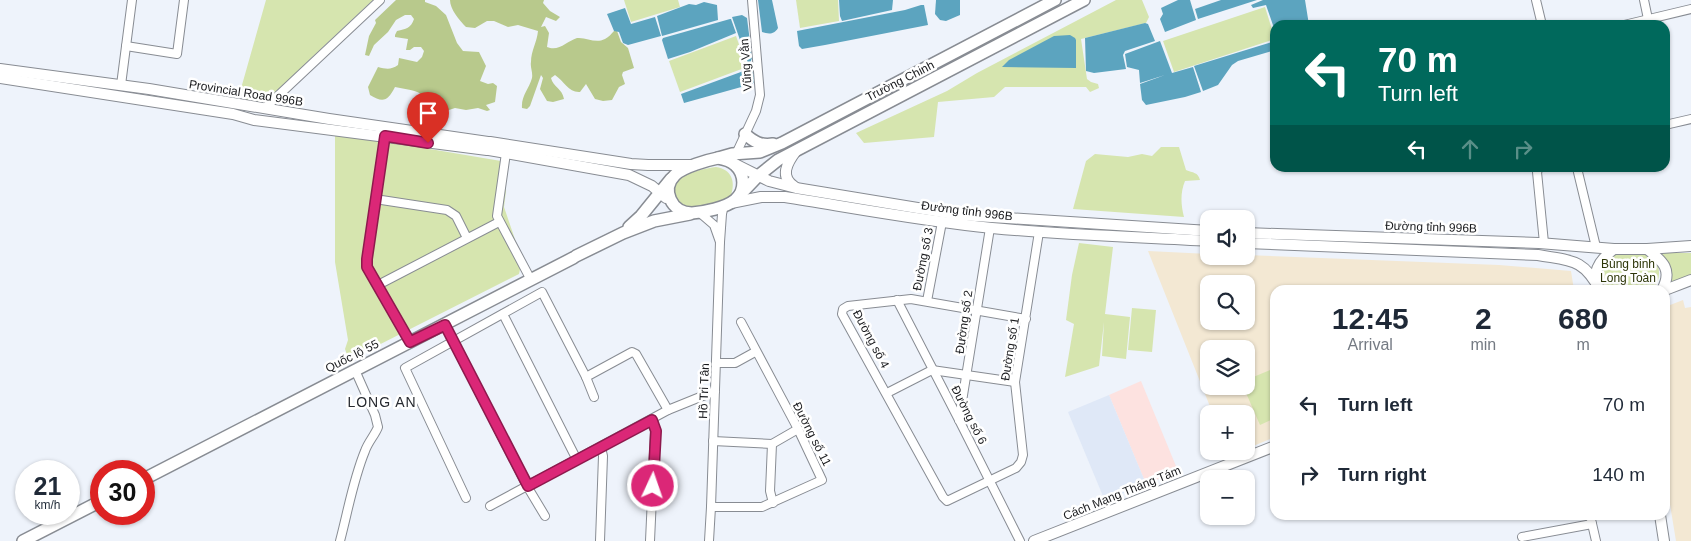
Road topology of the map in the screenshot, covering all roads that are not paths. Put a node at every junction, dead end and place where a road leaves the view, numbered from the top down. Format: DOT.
graph roads {
  1 [pos="132,0"];
  2 [pos="184,0"];
  3 [pos="380,0"];
  4 [pos="752,0"];
  5 [pos="1055,0"];
  6 [pos="1084,0"];
  7 [pos="1536,0"];
  8 [pos="1644,0"];
  9 [pos="1691,9"];
  10 [pos="1648,19"];
  11 [pos="1541,20"];
  12 [pos="1644,20"];
  13 [pos="126,46"];
  14 [pos="0,69"];
  15 [pos="0,78"];
  16 [pos="121,85"];
  17 [pos="265,108"];
  18 [pos="233,109"];
  19 [pos="1691,119"];
  20 [pos="1670,124"];
  21 [pos="746,134"];
  22 [pos="385,136"];
  23 [pos="782,143"];
  24 [pos="488,146"];
  25 [pos="796,151"];
  26 [pos="506,153"];
  27 [pos="736,159"];
  28 [pos="698,164"];
  29 [pos="1537,172"];
  30 [pos="1578,172"];
  31 [pos="674,176"];
  32 [pos="758,176"];
  33 [pos="796,188"];
  34 [pos="659,192"];
  35 [pos="737,198"];
  36 [pos="375,200"];
  37 [pos="673,205"];
  38 [pos="724,205"];
  39 [pos="700,212"];
  40 [pos="499,222"];
  41 [pos="942,222"];
  42 [pos="990,228"];
  43 [pos="1200,230"];
  44 [pos="622,232"];
  45 [pos="1039,232"];
  46 [pos="1255,233"];
  47 [pos="467,238"];
  48 [pos="1200,241"];
  49 [pos="720,242"];
  50 [pos="1255,243"];
  51 [pos="1542,243"];
  52 [pos="1691,246"];
  53 [pos="1596,248"];
  54 [pos="1614,249"];
  55 [pos="1647,249"];
  56 [pos="1538,255"];
  57 [pos="531,280"];
  58 [pos="1691,280"];
  59 [pos="378,285"];
  60 [pos="1597,285"];
  61 [pos="1598,285"];
  62 [pos="1665,285"];
  63 [pos="1670,288"];
  64 [pos="897,300"];
  65 [pos="927,301"];
  66 [pos="976,310"];
  67 [pos="503,314"];
  68 [pos="1026,319"];
  69 [pos="741,322"];
  70 [pos="445,325"];
  71 [pos="410,342"];
  72 [pos="454,342"];
  73 [pos="756,352"];
  74 [pos="716,363"];
  75 [pos="355,370"];
  76 [pos="932,370"];
  77 [pos="968,374"];
  78 [pos="586,377"];
  79 [pos="1014,382"];
  80 [pos="715,391"];
  81 [pos="887,393"];
  82 [pos="594,397"];
  83 [pos="668,410"];
  84 [pos="652,420"];
  85 [pos="959,420"];
  86 [pos="798,429"];
  87 [pos="713,441"];
  88 [pos="772,444"];
  89 [pos="601,447"];
  90 [pos="1270,448"];
  91 [pos="577,460"];
  92 [pos="155,473"];
  93 [pos="989,481"];
  94 [pos="528,486"];
  95 [pos="466,498"];
  96 [pos="773,503"];
  97 [pos="490,506"];
  98 [pos="90,507"];
  99 [pos="711,507"];
  100 [pos="545,516"];
  101 [pos="1591,520"];
  102 [pos="1661,520"];
  103 [pos="1592,524"];
  104 [pos="1522,537"];
  105 [pos="23,541"];
  106 [pos="340,541"];
  107 [pos="600,541"];
  108 [pos="650,541"];
  109 [pos="709,541"];
  110 [pos="1020,541"];
  111 [pos="1034,541"];
  112 [pos="1596,541"];
  113 [pos="1664,541"];
  1 -- 13 [label="street"];
  2 -- 13 [label="street"];
  3 -- 17 [label="street"];
  4 -- 21 [label="street, Vũng Vằn"];
  5 -- 23 [label="highway, Trường Chinh"];
  6 -- 25 [label="highway, Trường Chinh"];
  7 -- 11 [label="street"];
  8 -- 10 [label="street"];
  9 -- 10 [label="street"];
  10 -- 12 [label="street"];
  13 -- 16 [label="street"];
  14 -- 16 [label="main road, Provincial Road 996B"];
  15 -- 18 [label="main road, Provincial Road 996B"];
  16 -- 18 [label="main road, Provincial Road 996B"];
  17 -- 18 [label="main road, Provincial Road 996B"];
  17 -- 24 [label="main road, Provincial Road 996B"];
  18 -- 22 [label="main road, Provincial Road 996B"];
  19 -- 20 [label="street"];
  21 -- 23 [label="highway"];
  21 -- 27 [label="street, Vũng Vằn"];
  22 -- 24 [label="main road, Provincial Road 996B"];
  22 -- 36 [label="street"];
  23 -- 27 [label="highway, Trường Chinh"];
  24 -- 26 [label="main road, Provincial Road 996B"];
  24 -- 28 [label="main road, Provincial Road 996B"];
  25 -- 32 [label="highway, Trường Chinh"];
  25 -- 33 [label="main road"];
  26 -- 34 [label="main road, Provincial Road 996B"];
  26 -- 40 [label="street"];
  27 -- 28 [label="highway, Trường Chinh"];
  27 -- 32 [label="main road, Đường tỉnh 996B"];
  27 -- 35 [label="highway"];
  28 -- 31 [label="highway"];
  29 -- 51 [label="street"];
  30 -- 53 [label="street"];
  31 -- 34 [label="highway"];
  31 -- 37 [label="highway"];
  32 -- 33 [label="main road, Đường tỉnh 996B"];
  32 -- 35 [label="highway, Trường Chinh"];
  33 -- 43 [label="main road, Đường tỉnh 996B"];
  34 -- 37 [label="main road, Provincial Road 996B"];
  34 -- 44 [label="highway"];
  35 -- 38 [label="highway"];
  36 -- 47 [label="street"];
  36 -- 59 [label="street"];
  37 -- 39 [label="highway"];
  38 -- 39 [label="highway"];
  38 -- 41 [label="main road, Đường tỉnh 996B"];
  38 -- 49 [label="street, Hồ Tri Tân"];
  39 -- 44 [label="highway"];
  39 -- 49 [label="street"];
  40 -- 47 [label="street"];
  40 -- 57 [label="street"];
  41 -- 42 [label="main road, Đường tỉnh 996B"];
  41 -- 65 [label="street, Đường số 3"];
  42 -- 45 [label="main road, Đường tỉnh 996B"];
  42 -- 66 [label="street, Đường số 2"];
  44 -- 57 [label="highway, Quốc lộ 55"];
  45 -- 48 [label="main road, Đường tỉnh 996B"];
  45 -- 68 [label="street, Đường số 1"];
  46 -- 51 [label="main road, Đường tỉnh 996B"];
  47 -- 59 [label="street"];
  49 -- 74 [label="street, Hồ Tri Tân"];
  50 -- 56 [label="main road, Đường tỉnh 996B"];
  51 -- 53 [label="main road, Đường tỉnh 996B"];
  51 -- 56 [label="main road"];
  52 -- 55 [label="main road"];
  53 -- 54 [label="main road, Đường tỉnh 996B"];
  54 -- 55 [label="main road"];
  54 -- 61 [label="main road"];
  55 -- 62 [label="main road"];
  56 -- 60 [label="main road, Đường tỉnh 996B"];
  57 -- 70 [label="highway, Quốc lộ 55"];
  58 -- 63 [label="main road"];
  59 -- 71 [label="street"];
  64 -- 65 [label="street, Đường số 4"];
  64 -- 76 [label="street, Đường số 6"];
  64 -- 81 [label="street, Đường số 4"];
  65 -- 66 [label="street, Đường số 4"];
  66 -- 68 [label="street, Đường số 4"];
  66 -- 77 [label="street, Đường số 2"];
  67 -- 72 [label="street"];
  67 -- 78 [label="street"];
  67 -- 91 [label="street"];
  68 -- 79 [label="street, Đường số 1"];
  69 -- 73 [label="street, Đường số 11"];
  70 -- 71 [label="highway, Quốc lộ 55"];
  70 -- 72 [label="street"];
  71 -- 75 [label="highway, Quốc lộ 55"];
  72 -- 94 [label="street"];
  72 -- 95 [label="street"];
  73 -- 74 [label="street"];
  73 -- 86 [label="street, Đường số 11"];
  74 -- 80 [label="street, Hồ Tri Tân"];
  75 -- 92 [label="highway, Quốc lộ 55"];
  75 -- 106 [label="street"];
  76 -- 77 [label="street"];
  76 -- 81 [label="street"];
  76 -- 85 [label="street, Đường số 6"];
  77 -- 79 [label="street"];
  77 -- 85 [label="street, Đường số 2"];
  78 -- 82 [label="street"];
  78 -- 83 [label="street"];
  79 -- 93 [label="street, Đường số 1"];
  80 -- 83 [label="street"];
  80 -- 87 [label="street, Hồ Tri Tân"];
  81 -- 93 [label="street, Đường số 4"];
  83 -- 84 [label="street"];
  84 -- 89 [label="street"];
  84 -- 108 [label="street"];
  85 -- 93 [label="street, Đường số 6"];
  86 -- 88 [label="street"];
  86 -- 96 [label="street, Đường số 11"];
  87 -- 88 [label="street"];
  87 -- 99 [label="street, Hồ Tri Tân"];
  88 -- 96 [label="street"];
  89 -- 91 [label="street"];
  89 -- 107 [label="street"];
  90 -- 111 [label="main road, Cách Mạng Tháng Tám"];
  91 -- 94 [label="street"];
  93 -- 110 [label="street, Đường số 6"];
  94 -- 97 [label="street"];
  94 -- 100 [label="street"];
  96 -- 99 [label="street, Đường số 11"];
  98 -- 105 [label="highway"];
  99 -- 109 [label="street, Hồ Tri Tân"];
  101 -- 103 [label="street"];
  102 -- 113 [label="main road"];
  103 -- 104 [label="street"];
  103 -- 112 [label="street"];
}
